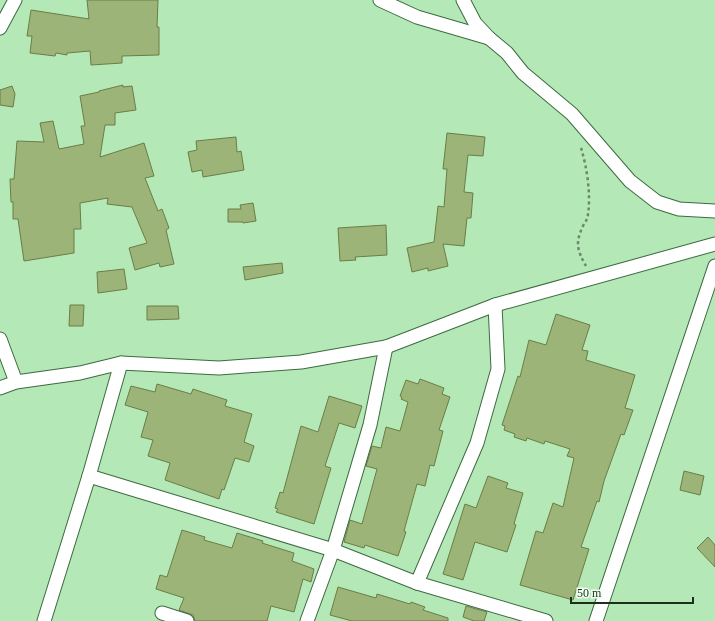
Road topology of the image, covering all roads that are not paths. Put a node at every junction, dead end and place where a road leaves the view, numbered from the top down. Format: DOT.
graph roads {
  1 [pos="15,0"];
  2 [pos="380,0"];
  3 [pos="463,0"];
  4 [pos="0,28"];
  5 [pos="489,38"];
  6 [pos="715,211"];
  7 [pos="715,244"];
  8 [pos="715,266"];
  9 [pos="495,305"];
  10 [pos="0,339"];
  11 [pos="386,347"];
  12 [pos="121,363"];
  13 [pos="16,382"];
  14 [pos="0,388"];
  15 [pos="89,476"];
  16 [pos="333,550"];
  17 [pos="417,583"];
  18 [pos="162,613"];
  19 [pos="44,621"];
  20 [pos="187,621"];
  21 [pos="307,621"];
  22 [pos="546,621"];
  23 [pos="596,621"];
  1 -- 4 [label="street"];
  2 -- 5 [label="street"];
  3 -- 5 [label="street"];
  5 -- 6 [label="street"];
  7 -- 9 [label="street"];
  8 -- 23 [label="street"];
  9 -- 11 [label="street"];
  9 -- 17 [label="street"];
  10 -- 13 [label="street"];
  11 -- 12 [label="street"];
  11 -- 16 [label="street"];
  12 -- 13 [label="street"];
  12 -- 15 [label="street"];
  13 -- 14 [label="street"];
  15 -- 16 [label="street"];
  15 -- 19 [label="street"];
  16 -- 17 [label="street"];
  16 -- 21 [label="street"];
  17 -- 22 [label="street"];
  18 -- 20 [label="street"];
}
